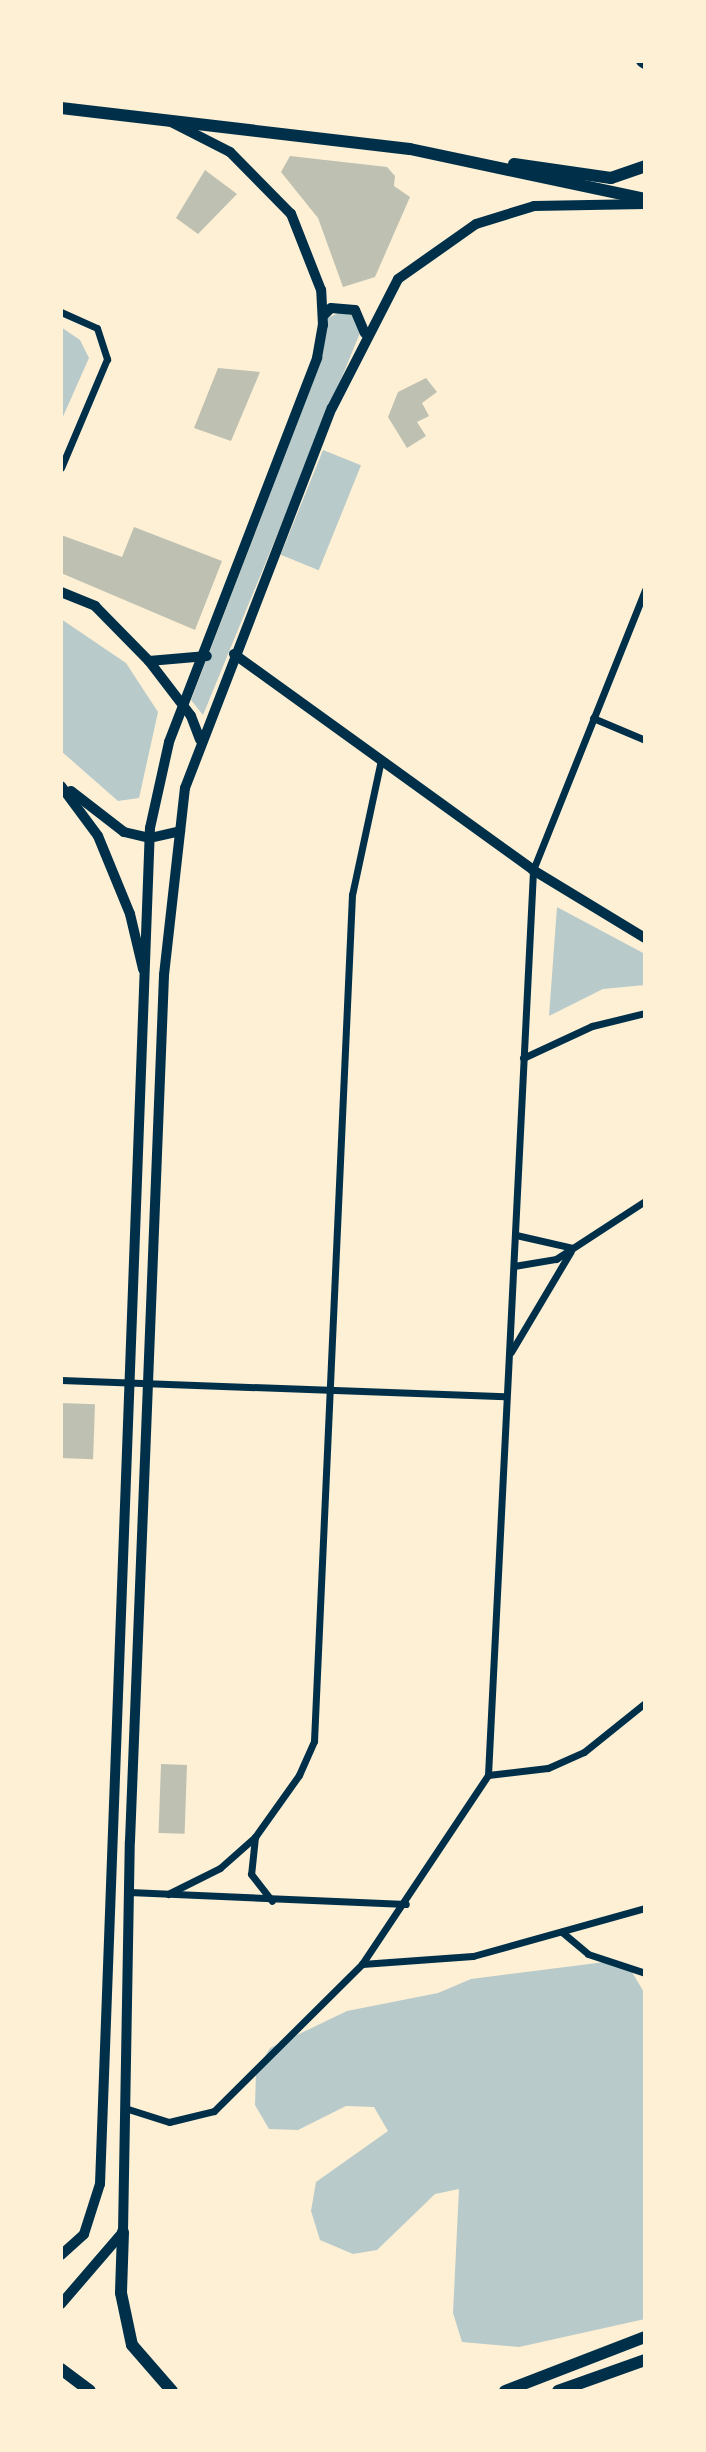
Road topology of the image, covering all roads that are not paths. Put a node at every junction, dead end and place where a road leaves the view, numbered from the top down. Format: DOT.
graph roads {
  1 [pos="61,108"];
  2 [pos="168,121"];
  3 [pos="410,149"];
  4 [pos="645,166"];
  5 [pos="645,199"];
  6 [pos="645,204"];
  7 [pos="61,312"];
  8 [pos="323,316"];
  9 [pos="365,333"];
  10 [pos="61,468"];
  11 [pos="645,590"];
  12 [pos="61,592"];
  13 [pos="234,654"];
  14 [pos="207,656"];
  15 [pos="149,661"];
  16 [pos="183,707"];
  17 [pos="593,718"];
  18 [pos="200,738"];
  19 [pos="645,740"];
  20 [pos="381,760"];
  21 [pos="61,784"];
  22 [pos="180,831"];
  23 [pos="150,838"];
  24 [pos="533,870"];
  25 [pos="645,938"];
  26 [pos="147,985"];
  27 [pos="645,1013"];
  28 [pos="523,1058"];
  29 [pos="645,1201"];
  30 [pos="516,1235"];
  31 [pos="573,1248"];
  32 [pos="514,1266"];
  33 [pos="508,1356"];
  34 [pos="61,1380"];
  35 [pos="130,1381"];
  36 [pos="149,1382"];
  37 [pos="327,1390"];
  38 [pos="505,1396"];
  39 [pos="645,1703"];
  40 [pos="488,1775"];
  41 [pos="255,1837"];
  42 [pos="129,1892"];
  43 [pos="168,1894"];
  44 [pos="272,1901"];
  45 [pos="406,1904"];
  46 [pos="645,1908"];
  47 [pos="562,1933"];
  48 [pos="362,1964"];
  49 [pos="645,1973"];
  50 [pos="128,2109"];
  51 [pos="123,2232"];
  52 [pos="61,2255"];
  53 [pos="61,2304"];
  54 [pos="645,2337"];
  55 [pos="645,2360"];
  56 [pos="61,2370"];
  57 [pos="90,2391"];
  58 [pos="172,2391"];
  59 [pos="505,2391"];
  60 [pos="558,2391"];
  1 -- 2 [label="main road"];
  2 -- 3 [label="main road"];
  2 -- 8 [label="main road"];
  3 -- 4 [label="main road"];
  3 -- 5 [label="main road"];
  6 -- 9 [label="main road"];
  7 -- 10 [label="street"];
  8 -- 9 [label="main road"];
  8 -- 14 [label="main road"];
  9 -- 13 [label="main road"];
  11 -- 17 [label="street"];
  12 -- 15 [label="main road"];
  13 -- 18 [label="main road"];
  13 -- 20 [label="street"];
  14 -- 15 [label="main road"];
  14 -- 16 [label="main road"];
  15 -- 16 [label="main road"];
  16 -- 18 [label="main road"];
  16 -- 23 [label="main road"];
  17 -- 19 [label="street"];
  17 -- 24 [label="street"];
  18 -- 22 [label="main road"];
  20 -- 24 [label="street"];
  20 -- 37 [label="street"];
  21 -- 23 [label="main road"];
  21 -- 26 [label="main road"];
  22 -- 23 [label="main road"];
  22 -- 36 [label="main road"];
  23 -- 26 [label="main road"];
  24 -- 25 [label="street"];
  24 -- 28 [label="street"];
  26 -- 35 [label="main road"];
  27 -- 28 [label="street"];
  28 -- 30 [label="street"];
  29 -- 31 [label="street"];
  30 -- 31 [label="street"];
  30 -- 32 [label="street"];
  31 -- 32 [label="street"];
  31 -- 33 [label="street"];
  32 -- 33 [label="street"];
  33 -- 38 [label="street"];
  34 -- 35 [label="street"];
  35 -- 36 [label="street"];
  35 -- 52 [label="main road"];
  36 -- 37 [label="street"];
  36 -- 42 [label="main road"];
  37 -- 38 [label="street"];
  37 -- 41 [label="street"];
  38 -- 40 [label="street"];
  39 -- 40 [label="street"];
  40 -- 45 [label="street"];
  41 -- 43 [label="street"];
  41 -- 44 [label="street"];
  42 -- 43 [label="street"];
  42 -- 50 [label="main road"];
  43 -- 44 [label="street"];
  44 -- 45 [label="street"];
  45 -- 48 [label="street"];
  46 -- 47 [label="street"];
  47 -- 48 [label="street"];
  47 -- 49 [label="street"];
  48 -- 50 [label="street"];
  50 -- 51 [label="main road"];
  51 -- 53 [label="main road"];
  51 -- 58 [label="main road"];
  54 -- 59 [label="main road"];
  55 -- 60 [label="main road"];
  56 -- 57 [label="main road"];
}
